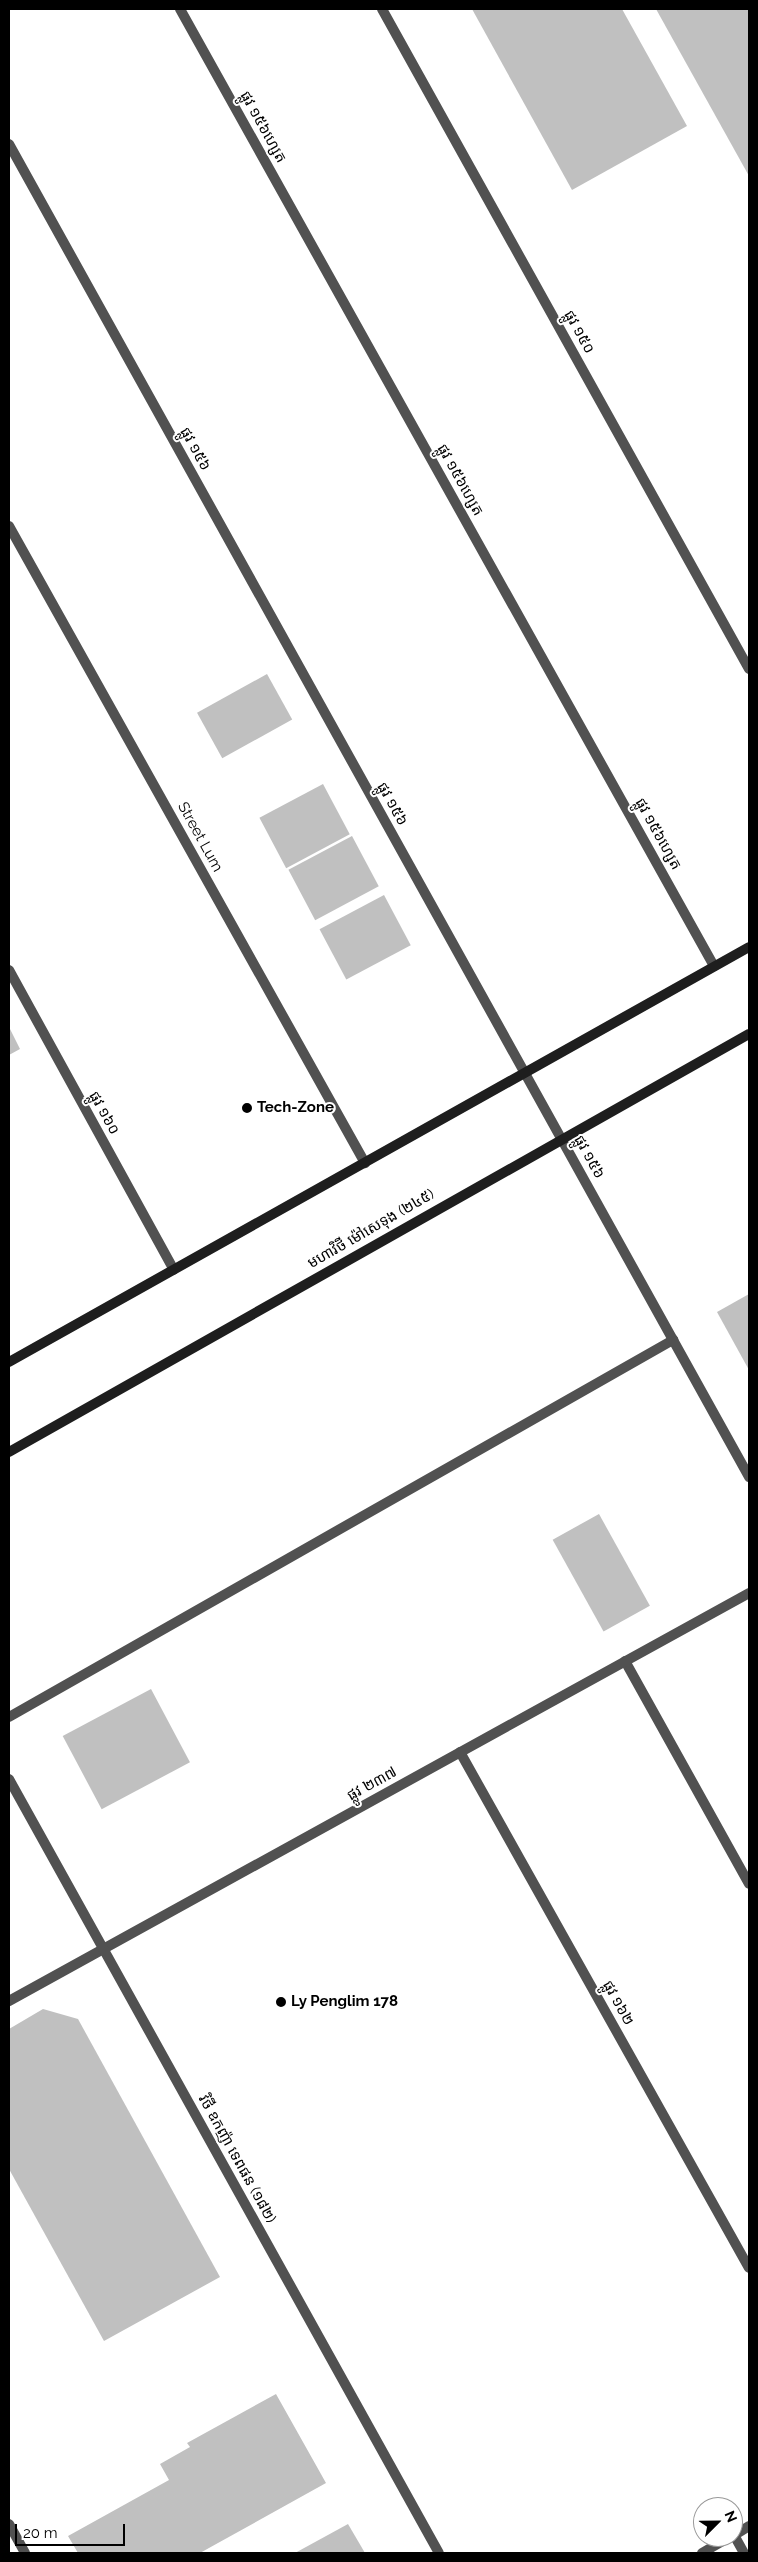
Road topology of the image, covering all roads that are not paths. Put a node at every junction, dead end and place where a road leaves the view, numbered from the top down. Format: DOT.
graph roads {
  1 [pos="180,9"];
  2 [pos="382,9"];
  3 [pos="9,144"];
  4 [pos="9,526"];
  5 [pos="749,669"];
  6 [pos="749,947"];
  7 [pos="714,966"];
  8 [pos="9,970"];
  9 [pos="749,1034"];
  10 [pos="524,1072"];
  11 [pos="562,1139"];
  12 [pos="365,1163"];
  13 [pos="174,1270"];
  14 [pos="673,1340"];
  15 [pos="9,1362"];
  16 [pos="9,1452"];
  17 [pos="749,1477"];
  18 [pos="749,1593"];
  19 [pos="625,1661"];
  20 [pos="9,1717"];
  21 [pos="460,1752"];
  22 [pos="9,1779"];
  23 [pos="749,1884"];
  24 [pos="103,1949"];
  25 [pos="9,2001"];
  26 [pos="749,2268"];
  27 [pos="9,2524"];
  28 [pos="25,2553"];
  29 [pos="439,2553"];
  1 -- 7 [label="street, ផ្លូវ ១៥៦ហ្សេត"];
  2 -- 5 [label="street, ផ្លូវ ១៥០"];
  3 -- 10 [label="street, ផ្លូវ ១៥៦"];
  4 -- 12 [label="street, Street Lum"];
  6 -- 7 [label="main road"];
  7 -- 10 [label="main road"];
  8 -- 13 [label="street, ផ្លូវ ១៦០"];
  9 -- 11 [label="main road, មហាវិថី ម៉ៅសេទុង (២៤៥)"];
  10 -- 11 [label="street, ផ្លូវ ១៥៦"];
  10 -- 12 [label="main road"];
  11 -- 14 [label="street, ផ្លូវ ១៥៦"];
  11 -- 16 [label="main road, មហាវិថី ម៉ៅសេទុង (២៤៥)"];
  12 -- 13 [label="main road"];
  13 -- 15 [label="main road"];
  14 -- 17 [label="street, ផ្លូវ ១៥៦"];
  14 -- 20 [label="street"];
  18 -- 19 [label="street, ផ្លូវ ២៣៧"];
  19 -- 21 [label="street, ផ្លូវ ២៣៧"];
  19 -- 23 [label="street"];
  21 -- 24 [label="street, ផ្លូវ ២៣៧"];
  21 -- 26 [label="street, ផ្លូវ ១៦២"];
  22 -- 24 [label="street, វិថី ឧកញ៉ា ទេពផន (១៨២)"];
  24 -- 25 [label="street, ផ្លូវ ២៣៧"];
  24 -- 29 [label="street, វិថី ឧកញ៉ា ទេពផន (១៨២)"];
  27 -- 28 [label="street"];
}
